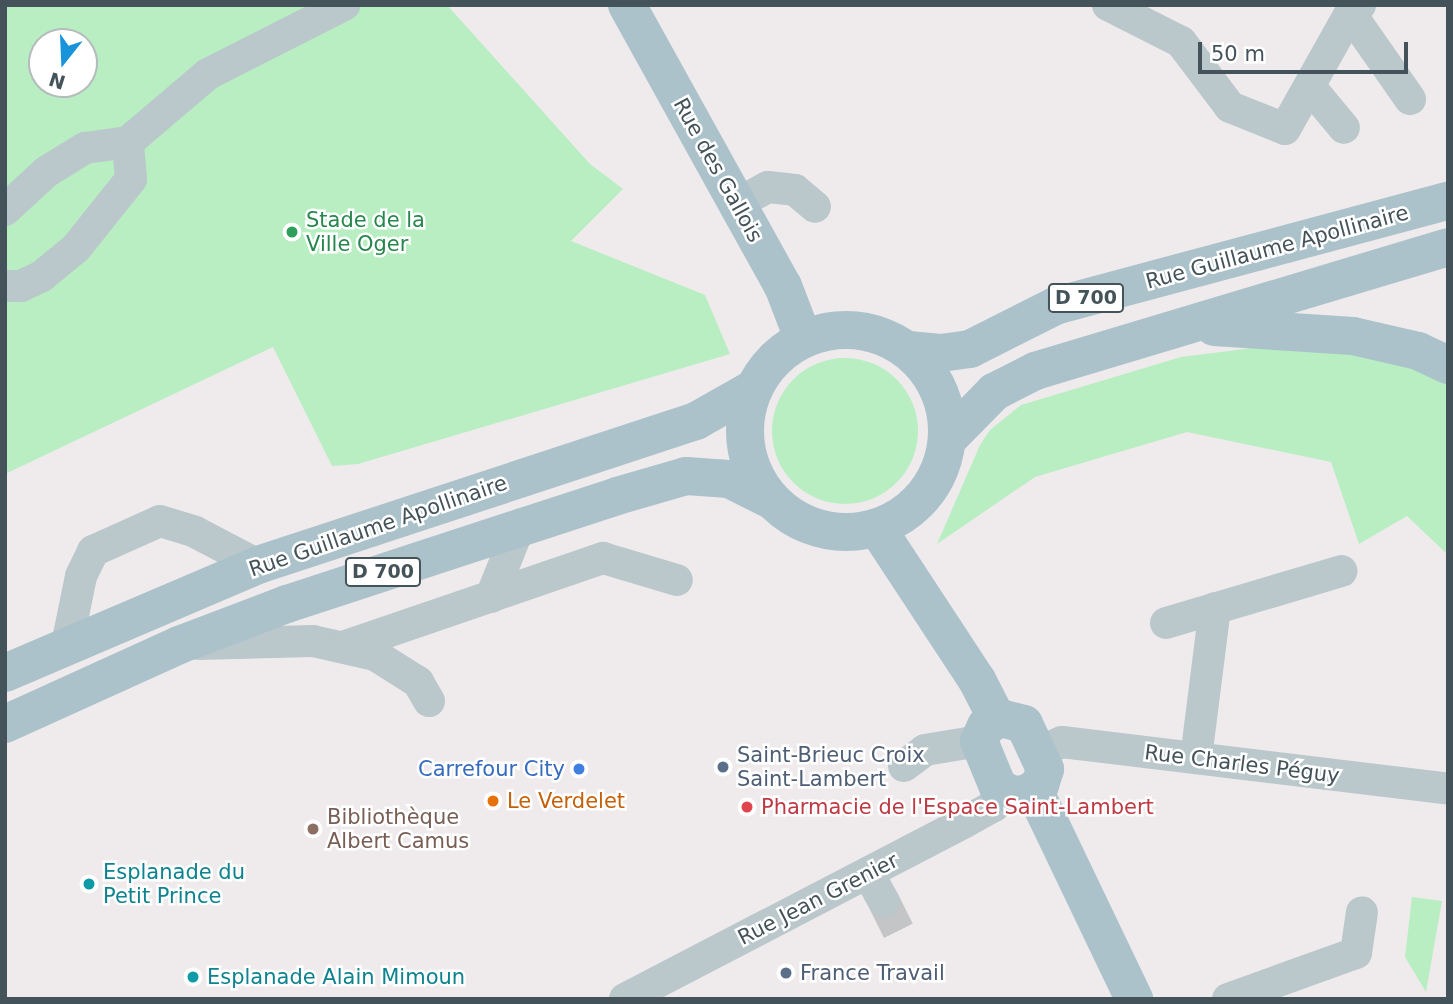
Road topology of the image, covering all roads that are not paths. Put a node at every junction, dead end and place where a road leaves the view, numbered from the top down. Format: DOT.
graph roads {
  1 [pos="344,5"];
  2 [pos="627,5"];
  3 [pos="1108,5"];
  4 [pos="1355,9"];
  5 [pos="1310,87"];
  6 [pos="1410,99"];
  7 [pos="1344,128"];
  8 [pos="128,142"];
  9 [pos="1448,201"];
  10 [pos="737,204"];
  11 [pos="815,207"];
  12 [pos="5,210"];
  13 [pos="1448,247"];
  14 [pos="5,286"];
  15 [pos="1184,326"];
  16 [pos="803,338"];
  17 [pos="908,350"];
  18 [pos="1448,365"];
  19 [pos="754,388"];
  20 [pos="948,439"];
  21 [pos="771,500"];
  22 [pos="520,525"];
  23 [pos="877,528"];
  24 [pos="258,565"];
  25 [pos="1341,570"];
  26 [pos="677,580"];
  27 [pos="491,597"];
  28 [pos="1215,608"];
  29 [pos="1166,623"];
  30 [pos="179,645"];
  31 [pos="67,646"];
  32 [pos="343,647"];
  33 [pos="5,673"];
  34 [pos="429,701"];
  35 [pos="5,724"];
  36 [pos="988,730"];
  37 [pos="1038,753"];
  38 [pos="1196,758"];
  39 [pos="904,766"];
  40 [pos="1448,789"];
  41 [pos="1019,791"];
  42 [pos="868,873"];
  43 [pos="884,902"];
  44 [pos="1362,912"];
  45 [pos="625,999"];
  46 [pos="1134,999"];
  47 [pos="1228,999"];
  1 -- 8 [label="street"];
  2 -- 10 [label="main road, Rue des Gallois"];
  3 -- 5 [label="street"];
  4 -- 5 [label="street"];
  4 -- 6 [label="street"];
  5 -- 7 [label="street"];
  8 -- 12 [label="street"];
  8 -- 14 [label="street"];
  9 -- 17 [label="main road, Rue Guillaume Apollinaire / D 700"];
  10 -- 11 [label="street"];
  10 -- 16 [label="main road, Rue des Gallois"];
  13 -- 15 [label="main road, D 700"];
  15 -- 18 [label="main road"];
  15 -- 20 [label="main road, D 700"];
  16 -- 17 [label="main road"];
  16 -- 19 [label="main road"];
  17 -- 20 [label="main road"];
  19 -- 21 [label="main road"];
  19 -- 24 [label="main road, Rue Guillaume Apollinaire / D 700"];
  20 -- 23 [label="main road"];
  21 -- 22 [label="main road, D 700"];
  21 -- 23 [label="main road"];
  22 -- 27 [label="street"];
  22 -- 30 [label="main road, D 700"];
  23 -- 36 [label="main road"];
  24 -- 31 [label="main road, Rue Guillaume Apollinaire / D 700"];
  24 -- 31 [label="street"];
  25 -- 28 [label="street"];
  26 -- 27 [label="street"];
  27 -- 32 [label="street"];
  28 -- 29 [label="street"];
  28 -- 38 [label="street"];
  30 -- 32 [label="street"];
  30 -- 35 [label="main road, D 700"];
  31 -- 33 [label="main road, Rue Guillaume Apollinaire / D 700"];
  32 -- 34 [label="street"];
  36 -- 37 [label="main road"];
  36 -- 39 [label="street"];
  36 -- 41 [label="main road"];
  37 -- 38 [label="street, Rue Charles Péguy"];
  37 -- 41 [label="main road"];
  38 -- 40 [label="street, Rue Charles Péguy"];
  41 -- 42 [label="street, Rue Jean Grenier"];
  41 -- 46 [label="main road"];
  42 -- 43 [label="street"];
  42 -- 45 [label="street, Rue Jean Grenier"];
  44 -- 47 [label="street"];
}
